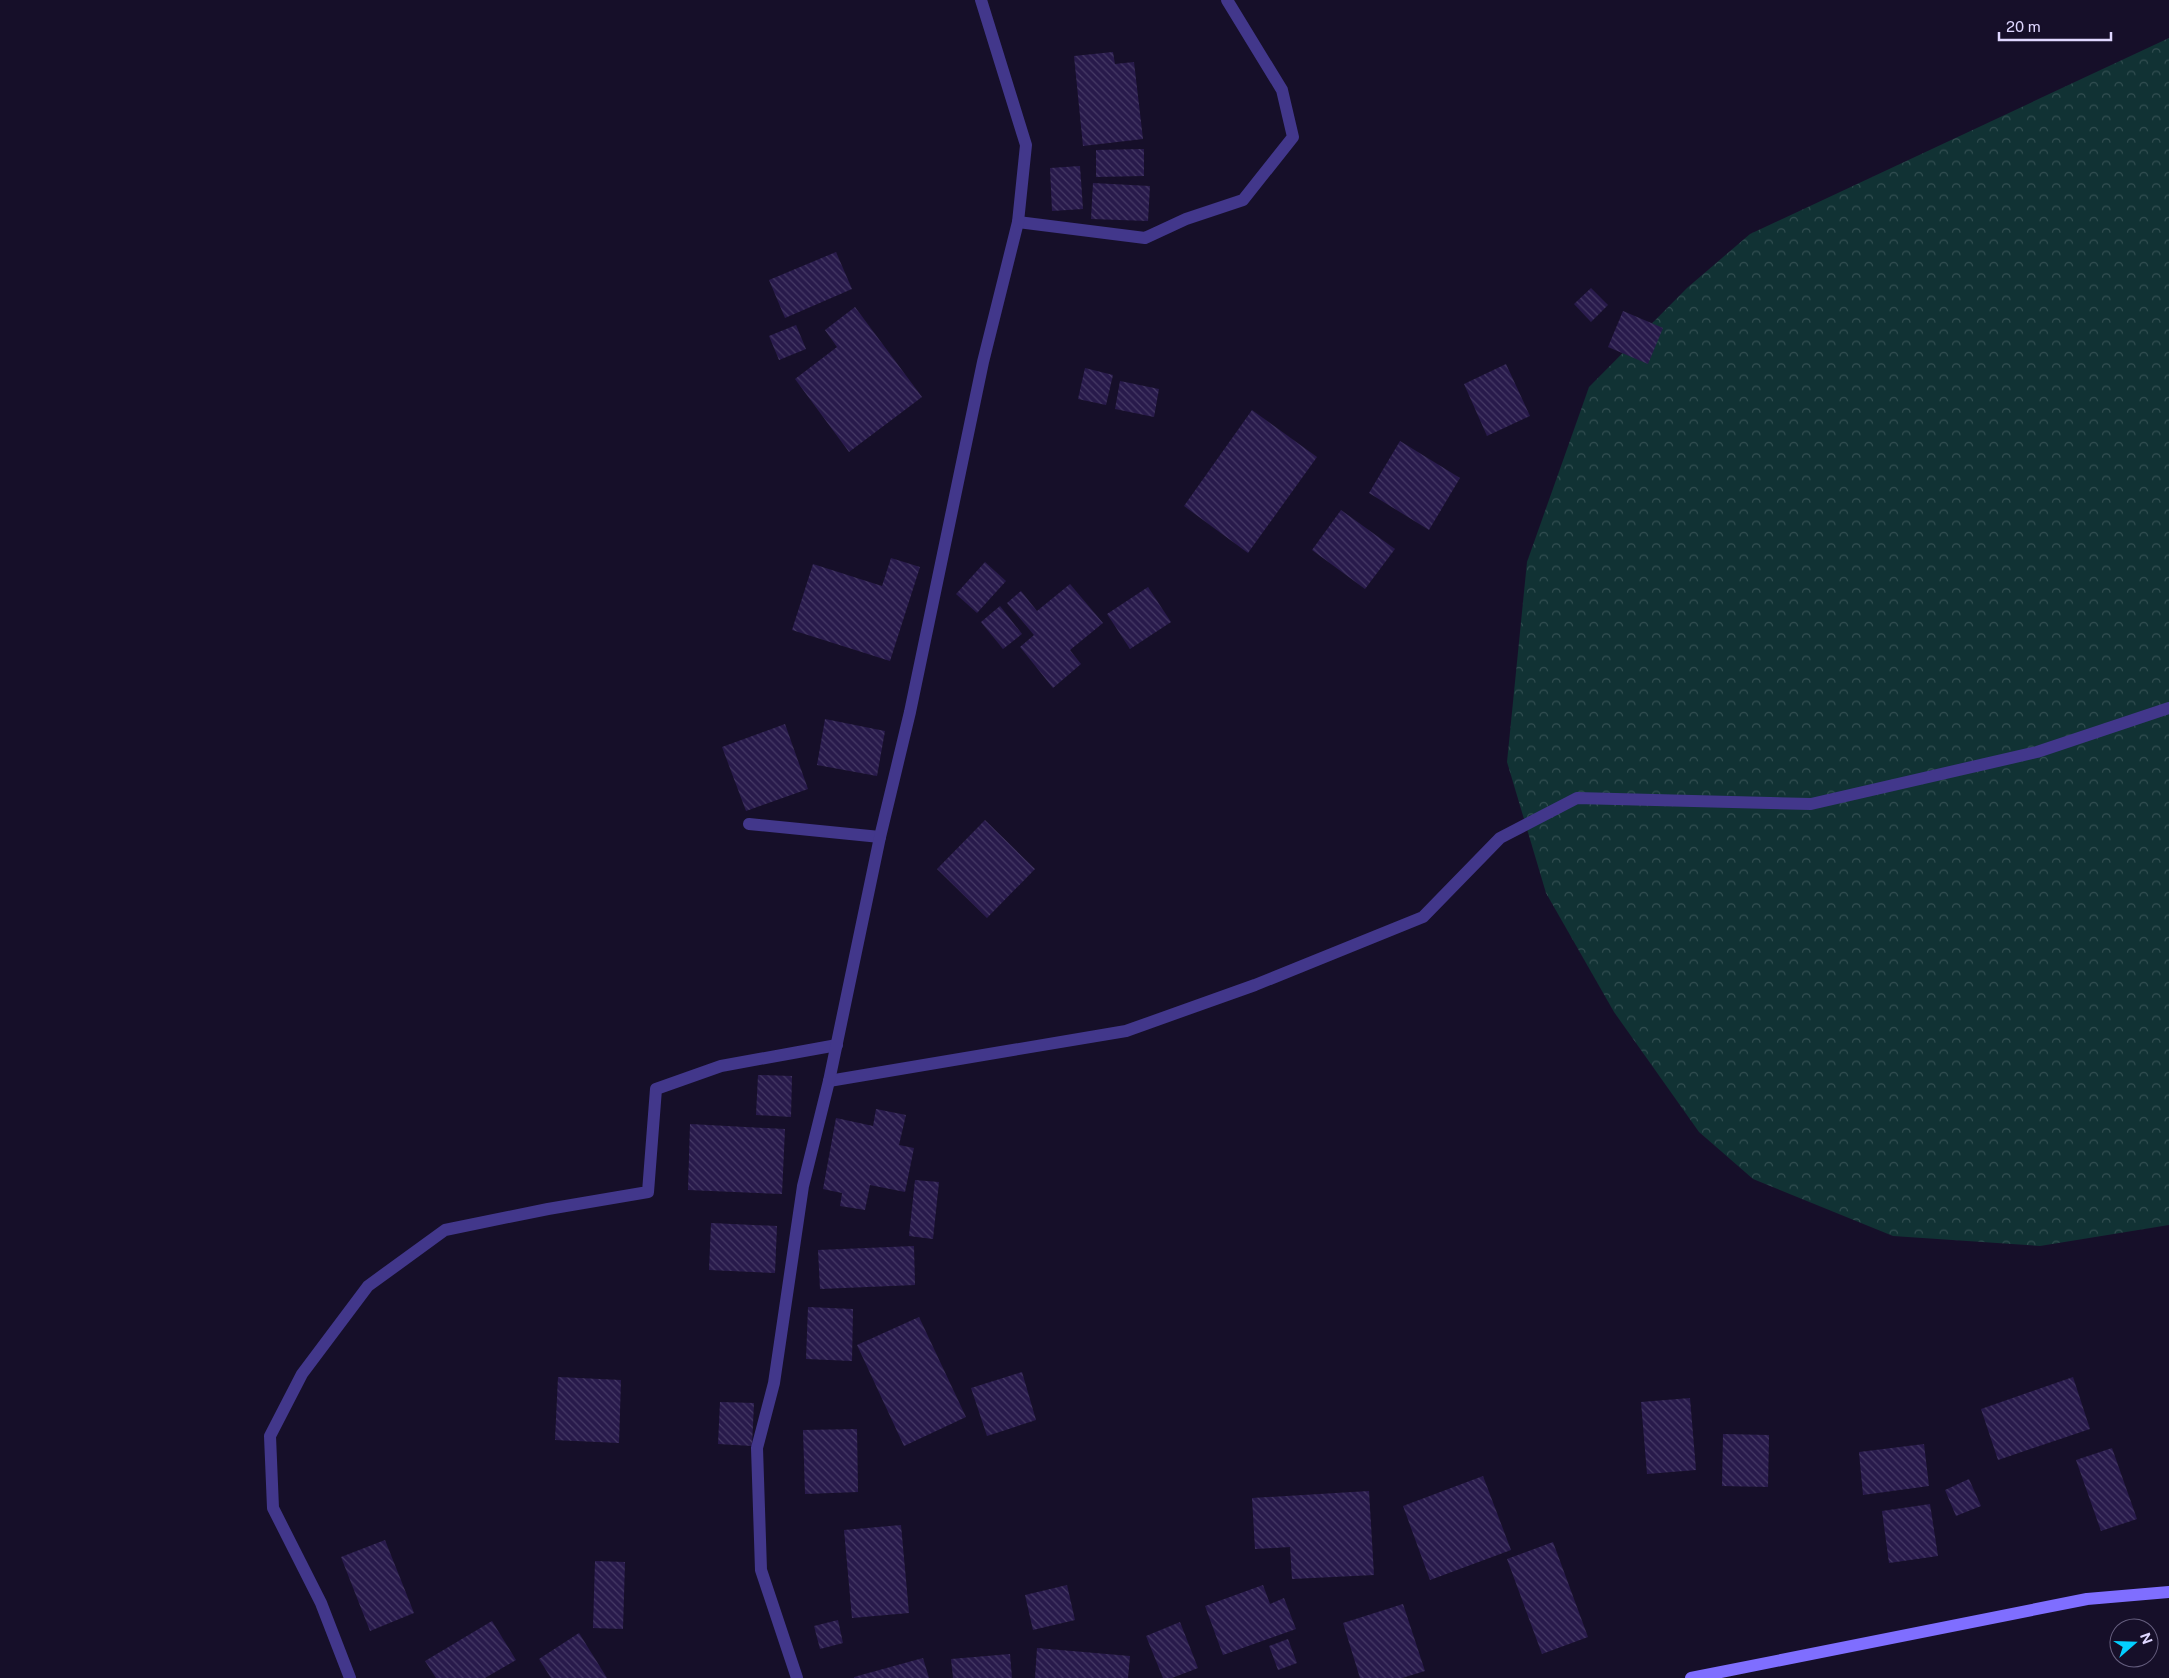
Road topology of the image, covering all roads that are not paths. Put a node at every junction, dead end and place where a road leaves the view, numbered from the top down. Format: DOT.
graph roads {
  1 [pos="981,0"];
  2 [pos="1227,0"];
  3 [pos="1018,222"];
  4 [pos="2169,708"];
  5 [pos="749,824"];
  6 [pos="880,837"];
  7 [pos="836,1045"];
  8 [pos="829,1081"];
  9 [pos="2169,1592"];
  10 [pos="350,1678"];
  11 [pos="797,1678"];
  12 [pos="1691,1678"];
  1 -- 3 [label="street"];
  2 -- 3 [label="street"];
  3 -- 6 [label="street"];
  4 -- 8 [label="street"];
  5 -- 6 [label="street"];
  6 -- 7 [label="street"];
  7 -- 8 [label="street"];
  7 -- 10 [label="street"];
  8 -- 11 [label="street"];
  9 -- 12 [label="street"];
}
